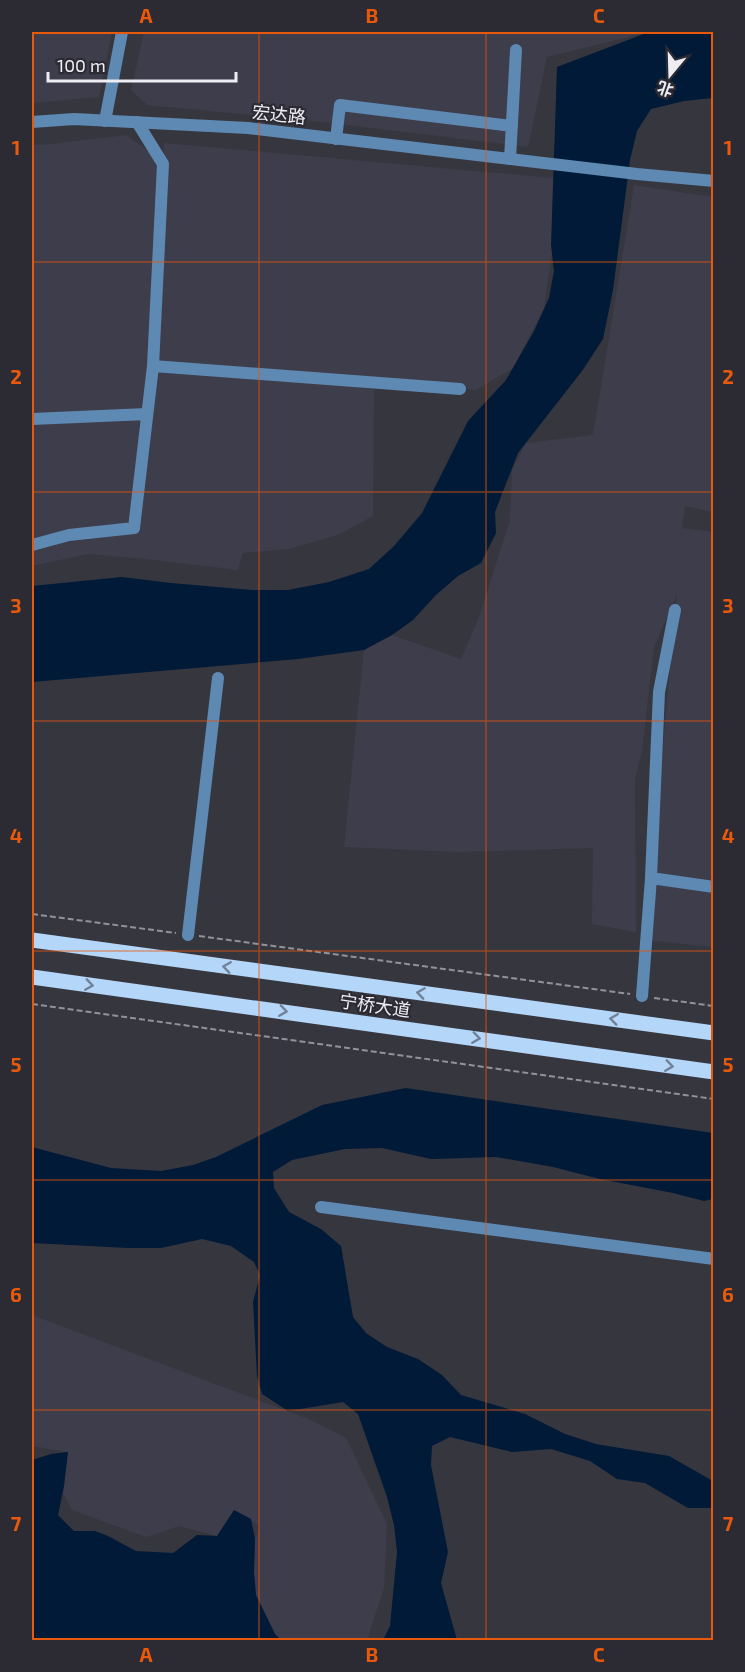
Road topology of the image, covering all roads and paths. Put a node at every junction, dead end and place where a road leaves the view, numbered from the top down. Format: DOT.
graph roads {
  1 [pos="122,32"];
  2 [pos="516,50"];
  3 [pos="105,121"];
  4 [pos="32,122"];
  5 [pos="137,122"];
  6 [pos="512,126"];
  7 [pos="336,139"];
  8 [pos="516,160"];
  9 [pos="714,181"];
  10 [pos="153,366"];
  11 [pos="460,389"];
  12 [pos="147,414"];
  13 [pos="32,419"];
  14 [pos="32,546"];
  15 [pos="675,610"];
  16 [pos="218,678"];
  17 [pos="651,878"];
  18 [pos="714,887"];
  19 [pos="32,914"];
  20 [pos="188,935"];
  21 [pos="32,940"];
  22 [pos="32,977"];
  23 [pos="642,996"];
  24 [pos="32,1004"];
  25 [pos="714,1006"];
  26 [pos="714,1033"];
  27 [pos="714,1072"];
  28 [pos="714,1100"];
  29 [pos="321,1207"];
  30 [pos="714,1259"];
  1 -- 3 [label="street"];
  2 -- 6 [label="street"];
  3 -- 4 [label="street, 宏达路"];
  3 -- 5 [label="street, 宏达路"];
  5 -- 7 [label="street, 宏达路"];
  5 -- 10 [label="street"];
  6 -- 7 [label="street"];
  6 -- 8 [label="street"];
  7 -- 8 [label="street, 宏达路"];
  8 -- 9 [label="street, 宏达路"];
  10 -- 11 [label="street"];
  10 -- 12 [label="street"];
  12 -- 13 [label="street"];
  12 -- 14 [label="street"];
  15 -- 17 [label="street"];
  16 -- 20 [label="street"];
  17 -- 18 [label="street"];
  17 -- 23 [label="street"];
  19 -- 20 [label="path"];
  20 -- 23 [label="path"];
  26 -- 21 [label="main road, 宁桥大道, one-way"];
  22 -- 27 [label="main road, 宁桥大道, one-way"];
  23 -- 25 [label="path"];
  24 -- 28 [label="path"];
  29 -- 30 [label="street"];
}
